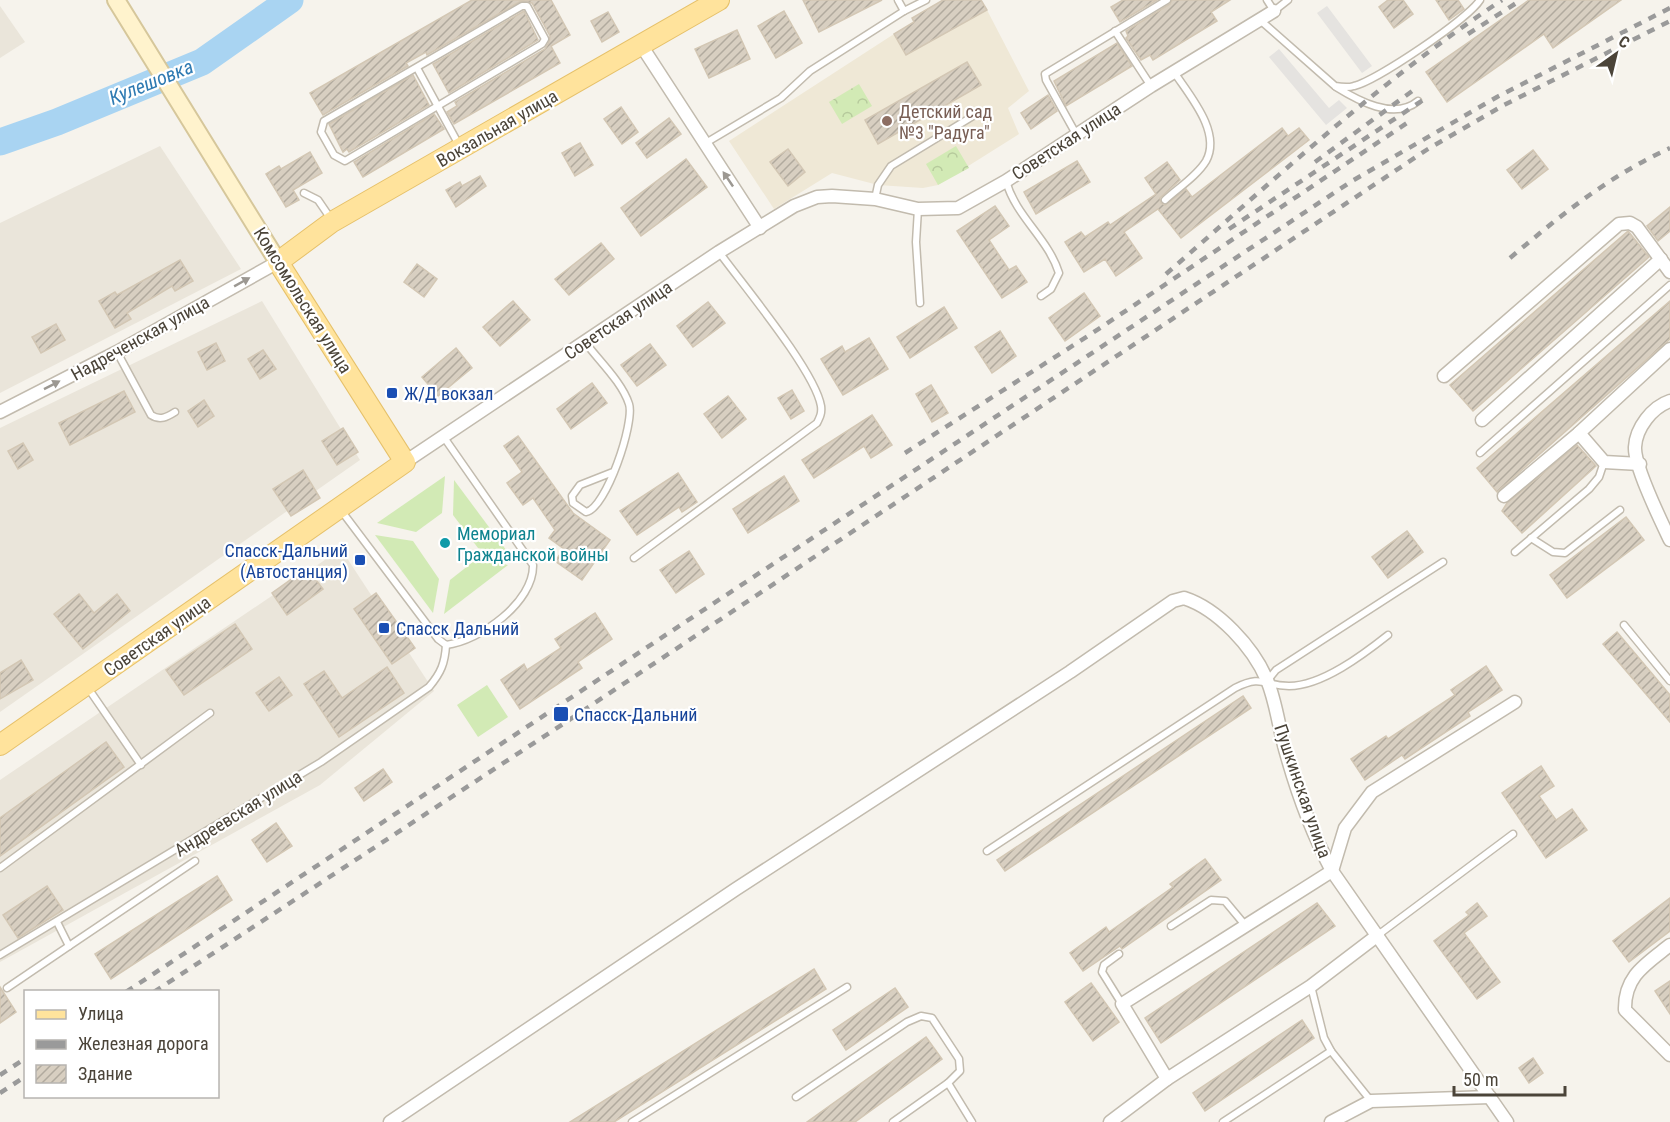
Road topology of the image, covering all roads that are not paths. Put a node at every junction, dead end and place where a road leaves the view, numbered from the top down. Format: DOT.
graph roads {
  1 [pos="719,0"];
  2 [pos="898,0"];
  3 [pos="926,0"];
  4 [pos="1167,0"];
  5 [pos="1288,0"];
  6 [pos="1480,0"];
  7 [pos="1270,5"];
  8 [pos="120,7"];
  9 [pos="904,11"];
  10 [pos="1259,19"];
  11 [pos="1115,31"];
  12 [pos="641,45"];
  13 [pos="417,68"];
  14 [pos="1174,71"];
  15 [pos="1151,86"];
  16 [pos="1335,86"];
  17 [pos="1418,102"];
  18 [pos="438,107"];
  19 [pos="978,113"];
  20 [pos="1077,135"];
  21 [pos="704,144"];
  22 [pos="460,148"];
  23 [pos="1006,181"];
  24 [pos="304,193"];
  25 [pos="875,199"];
  26 [pos="1165,200"];
  27 [pos="918,209"];
  28 [pos="332,222"];
  29 [pos="760,228"];
  30 [pos="719,252"];
  31 [pos="1660,260"];
  32 [pos="278,262"];
  33 [pos="1670,272"];
  34 [pos="1670,285"];
  35 [pos="1041,296"];
  36 [pos="920,303"];
  37 [pos="585,342"];
  38 [pos="1670,349"];
  39 [pos="117,352"];
  40 [pos="1444,376"];
  41 [pos="1670,401"];
  42 [pos="0,412"];
  43 [pos="176,412"];
  44 [pos="1482,420"];
  45 [pos="1580,433"];
  46 [pos="443,436"];
  47 [pos="1480,453"];
  48 [pos="405,462"];
  49 [pos="1604,462"];
  50 [pos="1640,464"];
  51 [pos="613,472"];
  52 [pos="1504,496"];
  53 [pos="340,509"];
  54 [pos="1620,510"];
  55 [pos="1531,538"];
  56 [pos="1670,540"];
  57 [pos="1515,552"];
  58 [pos="634,558"];
  59 [pos="1443,562"];
  60 [pos="1624,625"];
  61 [pos="1388,635"];
  62 [pos="446,645"];
  63 [pos="1267,681"];
  64 [pos="1670,681"];
  65 [pos="86,685"];
  66 [pos="1515,702"];
  67 [pos="210,713"];
  68 [pos="0,745"];
  69 [pos="141,765"];
  70 [pos="1513,834"];
  71 [pos="987,851"];
  72 [pos="195,861"];
  73 [pos="0,868"];
  74 [pos="1332,871"];
  75 [pos="57,922"];
  76 [pos="1171,926"];
  77 [pos="1245,926"];
  78 [pos="1378,935"];
  79 [pos="1670,945"];
  80 [pos="69,946"];
  81 [pos="1119,954"];
  82 [pos="0,955"];
  83 [pos="1311,986"];
  84 [pos="847,987"];
  85 [pos="8,988"];
  86 [pos="1122,1004"];
  87 [pos="1331,1051"];
  88 [pos="1670,1055"];
  89 [pos="1167,1079"];
  90 [pos="948,1083"];
  91 [pos="796,1097"];
  92 [pos="1490,1097"];
  93 [pos="1371,1101"];
  94 [pos="390,1122"];
  95 [pos="632,1122"];
  96 [pos="893,1122"];
  97 [pos="972,1122"];
  98 [pos="1110,1122"];
  99 [pos="1223,1122"];
  100 [pos="1331,1122"];
  101 [pos="1507,1122"];
  1 -- 12 [label="main road, Вокзальная улица"];
  2 -- 9 [label="lane"];
  3 -- 9 [label="lane"];
  4 -- 11 [label="lane"];
  5 -- 7 [label="lane"];
  6 -- 16 [label="lane"];
  7 -- 10 [label="street, Советская улица"];
  8 -- 32 [label="main road, Комсомольская улица"];
  9 -- 21 [label="lane"];
  10 -- 14 [label="street, Советская улица"];
  10 -- 16 [label="lane"];
  11 -- 15 [label="lane"];
  11 -- 20 [label="lane"];
  12 -- 21 [label="street"];
  12 -- 22 [label="main road, Вокзальная улица"];
  13 -- 18 [label="lane"];
  13 -- 18 [label="lane"];
  13 -- 18 [label="lane"];
  14 -- 15 [label="street, Советская улица"];
  14 -- 26 [label="lane"];
  15 -- 20 [label="street, Советская улица"];
  16 -- 17 [label="lane"];
  18 -- 22 [label="lane"];
  19 -- 25 [label="lane"];
  20 -- 23 [label="street, Советская улица"];
  29 -- 21 [label="street, one-way"];
  22 -- 28 [label="main road, Вокзальная улица"];
  23 -- 27 [label="street, Советская улица"];
  23 -- 35 [label="lane"];
  24 -- 28 [label="lane"];
  25 -- 27 [label="street, Советская улица"];
  25 -- 29 [label="street, Советская улица"];
  27 -- 36 [label="lane"];
  28 -- 32 [label="main road, Вокзальная улица"];
  29 -- 30 [label="street, Советская улица"];
  30 -- 37 [label="street, Советская улица"];
  30 -- 58 [label="lane"];
  31 -- 33 [label="street"];
  31 -- 40 [label="street"];
  31 -- 44 [label="street"];
  39 -- 32 [label="street, Надреченская улица, one-way"];
  32 -- 48 [label="main road, Комсомольская улица"];
  34 -- 47 [label="lane"];
  37 -- 46 [label="street, Советская улица"];
  37 -- 51 [label="lane"];
  38 -- 45 [label="street"];
  42 -- 39 [label="street, Надреченская улица, one-way"];
  39 -- 43 [label="lane"];
  41 -- 50 [label="street"];
  45 -- 49 [label="street"];
  45 -- 52 [label="street"];
  46 -- 48 [label="street, Советская улица"];
  46 -- 62 [label="lane"];
  48 -- 53 [label="main road, Советская улица"];
  49 -- 50 [label="street"];
  49 -- 55 [label="lane"];
  50 -- 56 [label="street"];
  51 -- 51 [label="lane"];
  53 -- 62 [label="lane"];
  53 -- 65 [label="main road, Советская улица"];
  54 -- 55 [label="lane"];
  55 -- 57 [label="lane"];
  59 -- 63 [label="lane"];
  60 -- 64 [label="lane"];
  61 -- 63 [label="lane"];
  62 -- 75 [label="lane, Андреевская улица"];
  63 -- 71 [label="lane"];
  63 -- 74 [label="street, Пушкинская улица"];
  63 -- 94 [label="street, Пушкинская улица"];
  65 -- 68 [label="main road, Советская улица"];
  65 -- 69 [label="lane"];
  66 -- 74 [label="street"];
  67 -- 69 [label="lane"];
  69 -- 73 [label="lane"];
  70 -- 78 [label="lane"];
  72 -- 80 [label="lane"];
  74 -- 77 [label="street"];
  74 -- 78 [label="street, Пушкинская улица"];
  75 -- 80 [label="lane"];
  75 -- 82 [label="lane, Андреевская улица"];
  76 -- 77 [label="lane"];
  77 -- 86 [label="street"];
  78 -- 83 [label="street"];
  78 -- 92 [label="street, Пушкинская улица"];
  79 -- 88 [label="street"];
  80 -- 85 [label="lane"];
  81 -- 86 [label="lane"];
  83 -- 87 [label="lane"];
  83 -- 89 [label="street"];
  84 -- 95 [label="lane"];
  86 -- 89 [label="street"];
  87 -- 93 [label="lane"];
  87 -- 99 [label="lane"];
  89 -- 98 [label="street"];
  90 -- 91 [label="lane"];
  90 -- 96 [label="lane"];
  90 -- 97 [label="lane"];
  92 -- 93 [label="street"];
  92 -- 101 [label="street, Пушкинская улица"];
  93 -- 100 [label="street"];
}
